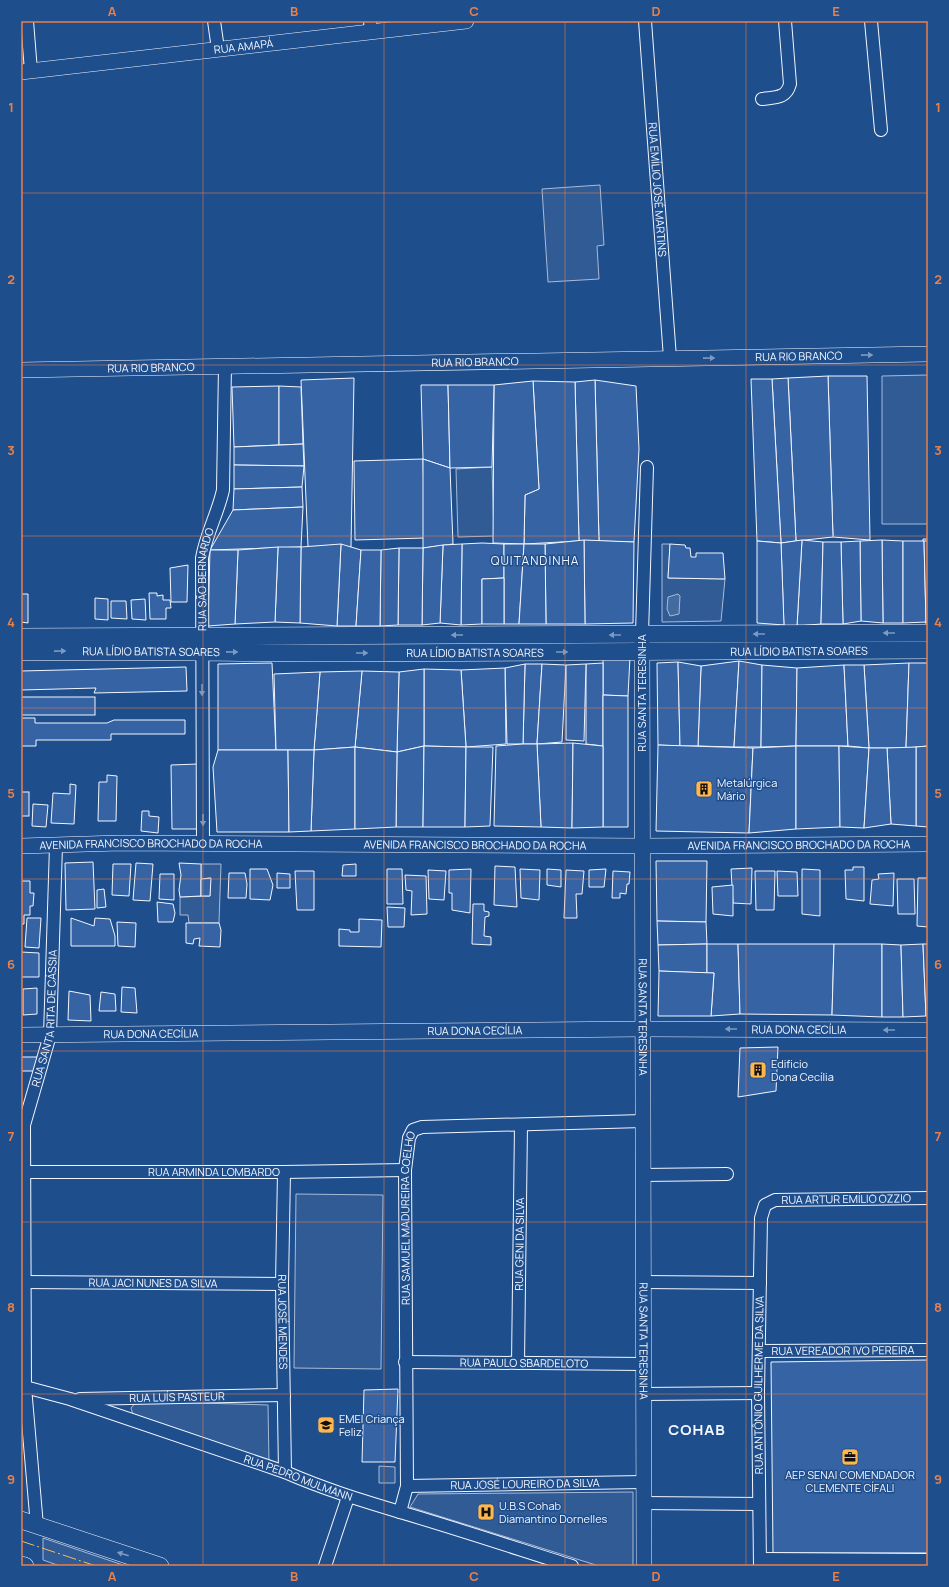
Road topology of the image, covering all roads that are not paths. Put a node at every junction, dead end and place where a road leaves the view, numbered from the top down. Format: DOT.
graph roads {
  1 [pos="27,21"];
  2 [pos="214,21"];
  3 [pos="466,21"];
  4 [pos="645,21"];
  5 [pos="785,21"];
  6 [pos="871,21"];
  7 [pos="370,26"];
  8 [pos="218,49"];
  9 [pos="26,72"];
  10 [pos="762,99"];
  11 [pos="881,130"];
  12 [pos="928,354"];
  13 [pos="670,358"];
  14 [pos="225,366"];
  15 [pos="21,370"];
  16 [pos="647,467"];
  17 [pos="860,633"];
  18 [pos="928,633"];
  19 [pos="642,634"];
  20 [pos="801,634"];
  21 [pos="476,635"];
  22 [pos="21,637"];
  23 [pos="202,644"];
  24 [pos="289,644"];
  25 [pos="928,650"];
  26 [pos="800,651"];
  27 [pos="859,651"];
  28 [pos="21,652"];
  29 [pos="476,652"];
  30 [pos="642,652"];
  31 [pos="203,844"];
  32 [pos="928,844"];
  33 [pos="21,846"];
  34 [pos="56,846"];
  35 [pos="643,846"];
  36 [pos="643,1029"];
  37 [pos="928,1030"];
  38 [pos="50,1034"];
  39 [pos="21,1035"];
  40 [pos="643,1121"];
  41 [pos="22,1125"];
  42 [pos="521,1125"];
  43 [pos="405,1170"];
  44 [pos="24,1172"];
  45 [pos="284,1172"];
  46 [pos="727,1174"];
  47 [pos="643,1175"];
  48 [pos="928,1198"];
  49 [pos="765,1205"];
  50 [pos="23,1238"];
  51 [pos="24,1282"];
  52 [pos="643,1282"];
  53 [pos="760,1282"];
  54 [pos="282,1284"];
  55 [pos="928,1350"];
  56 [pos="759,1351"];
  57 [pos="405,1362"];
  58 [pos="518,1362"];
  59 [pos="643,1364"];
  60 [pos="25,1387"];
  61 [pos="758,1393"];
  62 [pos="643,1394"];
  63 [pos="284,1395"];
  64 [pos="70,1399"];
  65 [pos="285,1472"];
  66 [pos="643,1482"];
  67 [pos="407,1486"];
  68 [pos="348,1497"];
  69 [pos="643,1503"];
  70 [pos="759,1504"];
  71 [pos="400,1512"];
  72 [pos="21,1520"];
  73 [pos="37,1526"];
  74 [pos="928,1560"];
  75 [pos="760,1563"];
  76 [pos="21,1565"];
  77 [pos="25,1566"];
  78 [pos="160,1566"];
  79 [pos="325,1566"];
  80 [pos="572,1566"];
  81 [pos="644,1566"];
  1 -- 9 [label="street"];
  2 -- 8 [label="street"];
  3 -- 7 [label="street, RUA AMAPÁ"];
  4 -- 13 [label="street, RUA EMÍLIO JOSÉ MARTINS"];
  5 -- 10 [label="street"];
  6 -- 11 [label="street"];
  7 -- 8 [label="street, RUA AMAPÁ"];
  8 -- 9 [label="street, RUA AMAPÁ"];
  13 -- 12 [label="street, RUA RIO BRANCO, one-way"];
  13 -- 14 [label="street, RUA RIO BRANCO"];
  14 -- 15 [label="street, RUA RIO BRANCO"];
  14 -- 23 [label="street, RUA SÃO BERNARDO"];
  16 -- 19 [label="street, RUA SANTA TERESINHA"];
  18 -- 17 [label="main road, RUA LÍDIO BATISTA SOARES, one-way"];
  17 -- 20 [label="main road, RUA LÍDIO BATISTA SOARES"];
  17 -- 27 [label="main road"];
  20 -- 19 [label="main road, RUA LÍDIO BATISTA SOARES, one-way"];
  19 -- 21 [label="main road, RUA LÍDIO BATISTA SOARES, one-way"];
  19 -- 30 [label="street, RUA SANTA TERESINHA"];
  20 -- 26 [label="main road"];
  21 -- 24 [label="main road, RUA LÍDIO BATISTA SOARES, one-way"];
  21 -- 29 [label="main road"];
  22 -- 23 [label="main road, RUA LÍDIO BATISTA SOARES"];
  23 -- 24 [label="main road, RUA LÍDIO BATISTA SOARES"];
  28 -- 23 [label="main road, RUA LÍDIO BATISTA SOARES, one-way"];
  23 -- 31 [label="street, RUA SÃO BERNARDO, one-way"];
  24 -- 29 [label="main road, RUA LÍDIO BATISTA SOARES, one-way"];
  25 -- 27 [label="main road, RUA LÍDIO BATISTA SOARES"];
  26 -- 27 [label="main road, RUA LÍDIO BATISTA SOARES"];
  26 -- 30 [label="main road, RUA LÍDIO BATISTA SOARES"];
  29 -- 30 [label="main road, RUA LÍDIO BATISTA SOARES, one-way"];
  30 -- 35 [label="street, RUA SANTA TERESINHA"];
  31 -- 34 [label="street, AVENIDA FRANCISCO BROCHADO DA ROCHA"];
  31 -- 35 [label="street, AVENIDA FRANCISCO BROCHADO DA ROCHA"];
  32 -- 35 [label="street, AVENIDA FRANCISCO BROCHADO DA ROCHA"];
  33 -- 34 [label="street, AVENIDA FRANCISCO BROCHADO DA ROCHA"];
  34 -- 38 [label="street, RUA SANTA RITA DE CÁSSIA"];
  35 -- 36 [label="street, RUA SANTA TERESINHA"];
  37 -- 36 [label="street, RUA DONA CECÍLIA, one-way"];
  36 -- 38 [label="street, RUA DONA CECÍLIA"];
  36 -- 40 [label="street, RUA SANTA TERESINHA"];
  38 -- 39 [label="street, RUA DONA CECÍLIA"];
  38 -- 41 [label="street, RUA SANTA RITA DE CÁSSIA"];
  40 -- 42 [label="street, RUA SAMUEL MADUREIRA COELHO"];
  40 -- 47 [label="street, RUA SANTA TERESINHA"];
  41 -- 44 [label="street, RUA SANTA RITA DE CÁSSIA"];
  42 -- 43 [label="street, RUA SAMUEL MADUREIRA COELHO"];
  42 -- 58 [label="street, RUA GENI DA SILVA"];
  43 -- 45 [label="street, RUA ARMINDA LOMBARDO"];
  43 -- 57 [label="street, RUA SAMUEL MADUREIRA COELHO"];
  44 -- 45 [label="street, RUA ARMINDA LOMBARDO"];
  44 -- 50 [label="street, RUA SANTA RITA DE CÁSSIA"];
  45 -- 54 [label="street, RUA JOSÉ MENDES"];
  46 -- 47 [label="street"];
  47 -- 52 [label="street, RUA SANTA TERESINHA"];
  48 -- 49 [label="street, RUA ARTUR EMÍLIO OZZIO"];
  49 -- 53 [label="street, RUA ANTÔNIO GUILHERME DA SILVA"];
  50 -- 51 [label="street, RUA SANTA RITA DE CÁSSIA"];
  51 -- 54 [label="street, RUA JACI NUNES DA SILVA"];
  51 -- 60 [label="street, RUA SANTA RITA DE CÁSSIA"];
  52 -- 53 [label="street"];
  52 -- 59 [label="street, RUA SANTA TERESINHA"];
  53 -- 56 [label="street, RUA ANTÔNIO GUILHERME DA SILVA"];
  54 -- 63 [label="street, RUA JOSÉ MENDES"];
  55 -- 56 [label="street, RUA VEREADOR IVO PEREIRA"];
  56 -- 61 [label="street, RUA ANTÔNIO GUILHERME DA SILVA"];
  57 -- 58 [label="street, RUA PAULO SBARDELOTO"];
  57 -- 67 [label="street, RUA SAMUEL MADUREIRA COELHO"];
  58 -- 59 [label="street, RUA PAULO SBARDELOTO"];
  59 -- 62 [label="street, RUA SANTA TERESINHA"];
  60 -- 64 [label="street, RUA PEDRO MULMANN"];
  60 -- 73 [label="street, RUA SANTA RITA DE CÁSSIA"];
  61 -- 62 [label="street"];
  61 -- 70 [label="street, RUA ANTÔNIO GUILHERME DA SILVA"];
  62 -- 66 [label="street, RUA SANTA TERESINHA"];
  63 -- 64 [label="street, RUA LUÍS PASTEUR"];
  63 -- 65 [label="street, RUA JOSÉ MENDES"];
  64 -- 65 [label="street, RUA PEDRO MULMANN"];
  65 -- 68 [label="street, RUA PEDRO MULMANN"];
  66 -- 67 [label="street, RUA JOSÉ LOUREIRO DA SILVA"];
  66 -- 69 [label="street, RUA SANTA TERESINHA"];
  67 -- 71 [label="street, RUA SAMUEL MADUREIRA COELHO"];
  68 -- 71 [label="street, RUA PEDRO MULMANN"];
  68 -- 79 [label="street"];
  69 -- 70 [label="street"];
  69 -- 81 [label="street, RUA SANTA TERESINHA"];
  70 -- 75 [label="street, RUA ANTÔNIO GUILHERME DA SILVA"];
  71 -- 80 [label="street, RUA PEDRO MULMANN"];
  72 -- 73 [label="main road"];
  78 -- 73 [label="main road, one-way"];
  74 -- 75 [label="street"];
  76 -- 77 [label="main road"];
}
